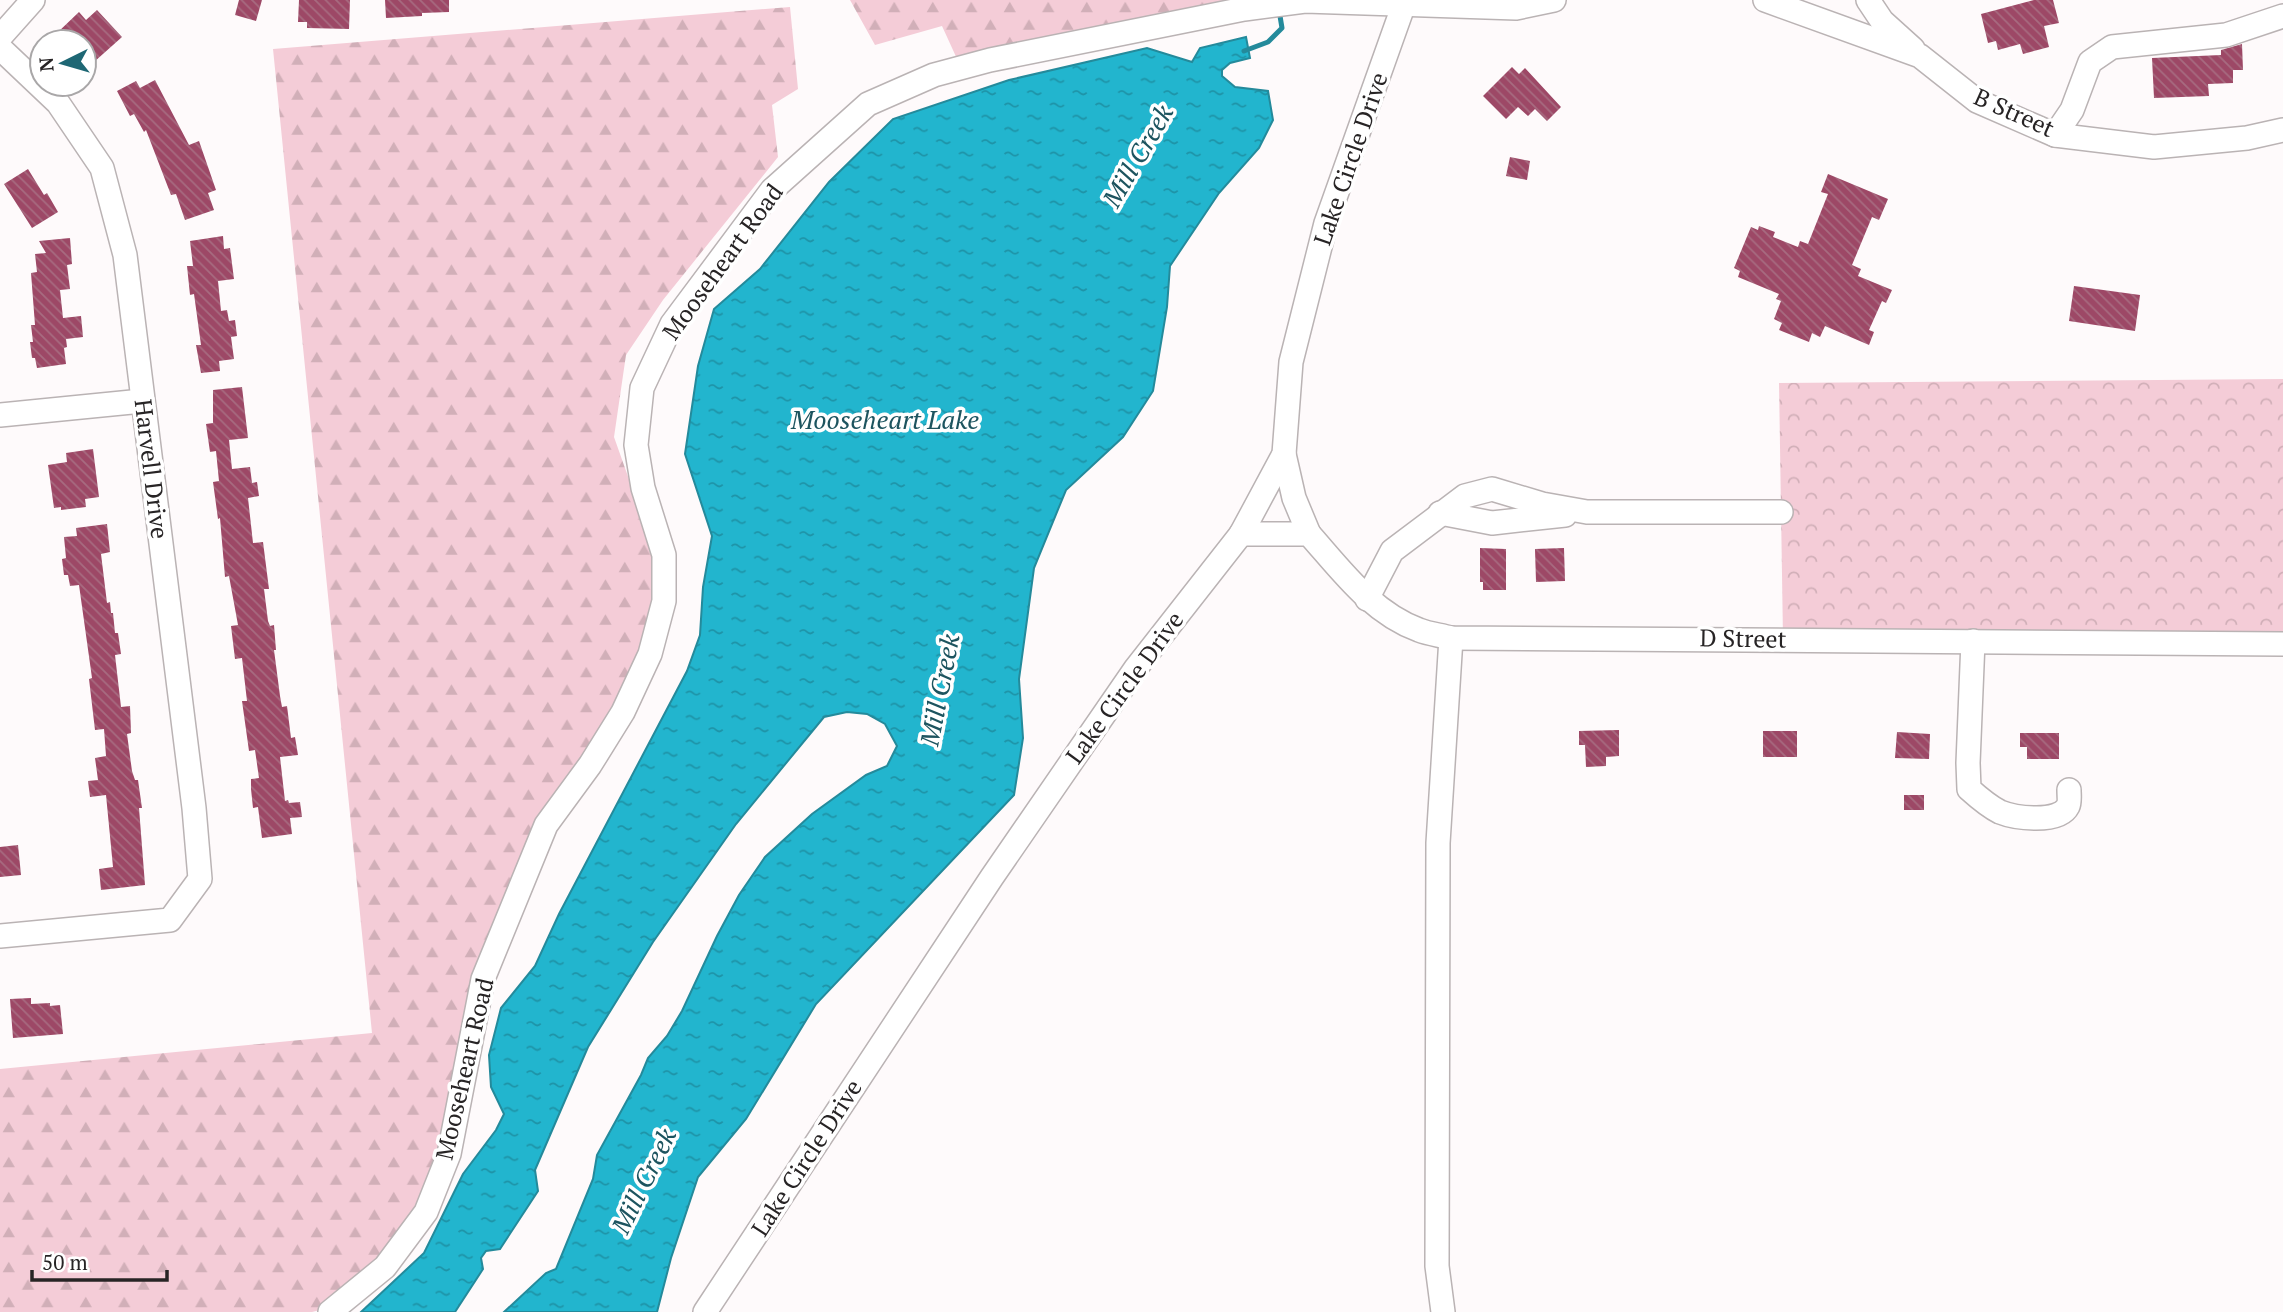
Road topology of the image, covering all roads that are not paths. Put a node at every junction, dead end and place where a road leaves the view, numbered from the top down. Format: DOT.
graph roads {
  1 [pos="33,0"];
  2 [pos="1554,0"];
  3 [pos="1765,0"];
  4 [pos="1868,0"];
  5 [pos="1305,1"];
  6 [pos="1404,5"];
  7 [pos="2283,16"];
  8 [pos="0,37"];
  9 [pos="0,48"];
  10 [pos="1920,55"];
  11 [pos="2283,130"];
  12 [pos="2055,135"];
  13 [pos="142,401"];
  14 [pos="0,415"];
  15 [pos="1284,453"];
  16 [pos="1587,512"];
  17 [pos="1781,512"];
  18 [pos="1440,513"];
  19 [pos="1241,534"];
  20 [pos="1309,534"];
  21 [pos="1367,599"];
  22 [pos="1451,638"];
  23 [pos="1973,641"];
  24 [pos="2283,644"];
  25 [pos="2069,790"];
  26 [pos="0,936"];
  27 [pos="330,1312"];
  28 [pos="705,1312"];
  29 [pos="1443,1312"];
  1 -- 8 [label="street"];
  2 -- 6 [label="street, Mooseheart Road"];
  3 -- 10 [label="street, B Street"];
  4 -- 10 [label="street"];
  5 -- 6 [label="street, Mooseheart Road"];
  5 -- 27 [label="street, Mooseheart Road"];
  6 -- 15 [label="street, Lake Circle Drive"];
  7 -- 12 [label="street"];
  9 -- 13 [label="street, Harvell Drive"];
  10 -- 12 [label="street, B Street"];
  11 -- 12 [label="street, B Street"];
  13 -- 14 [label="street"];
  13 -- 26 [label="street, Harvell Drive"];
  15 -- 19 [label="street, Lake Circle Drive"];
  15 -- 20 [label="street, D Street"];
  16 -- 17 [label="street"];
  16 -- 18 [label="street"];
  16 -- 18 [label="street"];
  18 -- 21 [label="street"];
  19 -- 20 [label="street"];
  19 -- 28 [label="street, Lake Circle Drive"];
  20 -- 21 [label="street, D Street"];
  21 -- 22 [label="street, D Street"];
  22 -- 23 [label="street, D Street"];
  22 -- 29 [label="street"];
  23 -- 24 [label="street, D Street"];
  23 -- 25 [label="street"];
}
